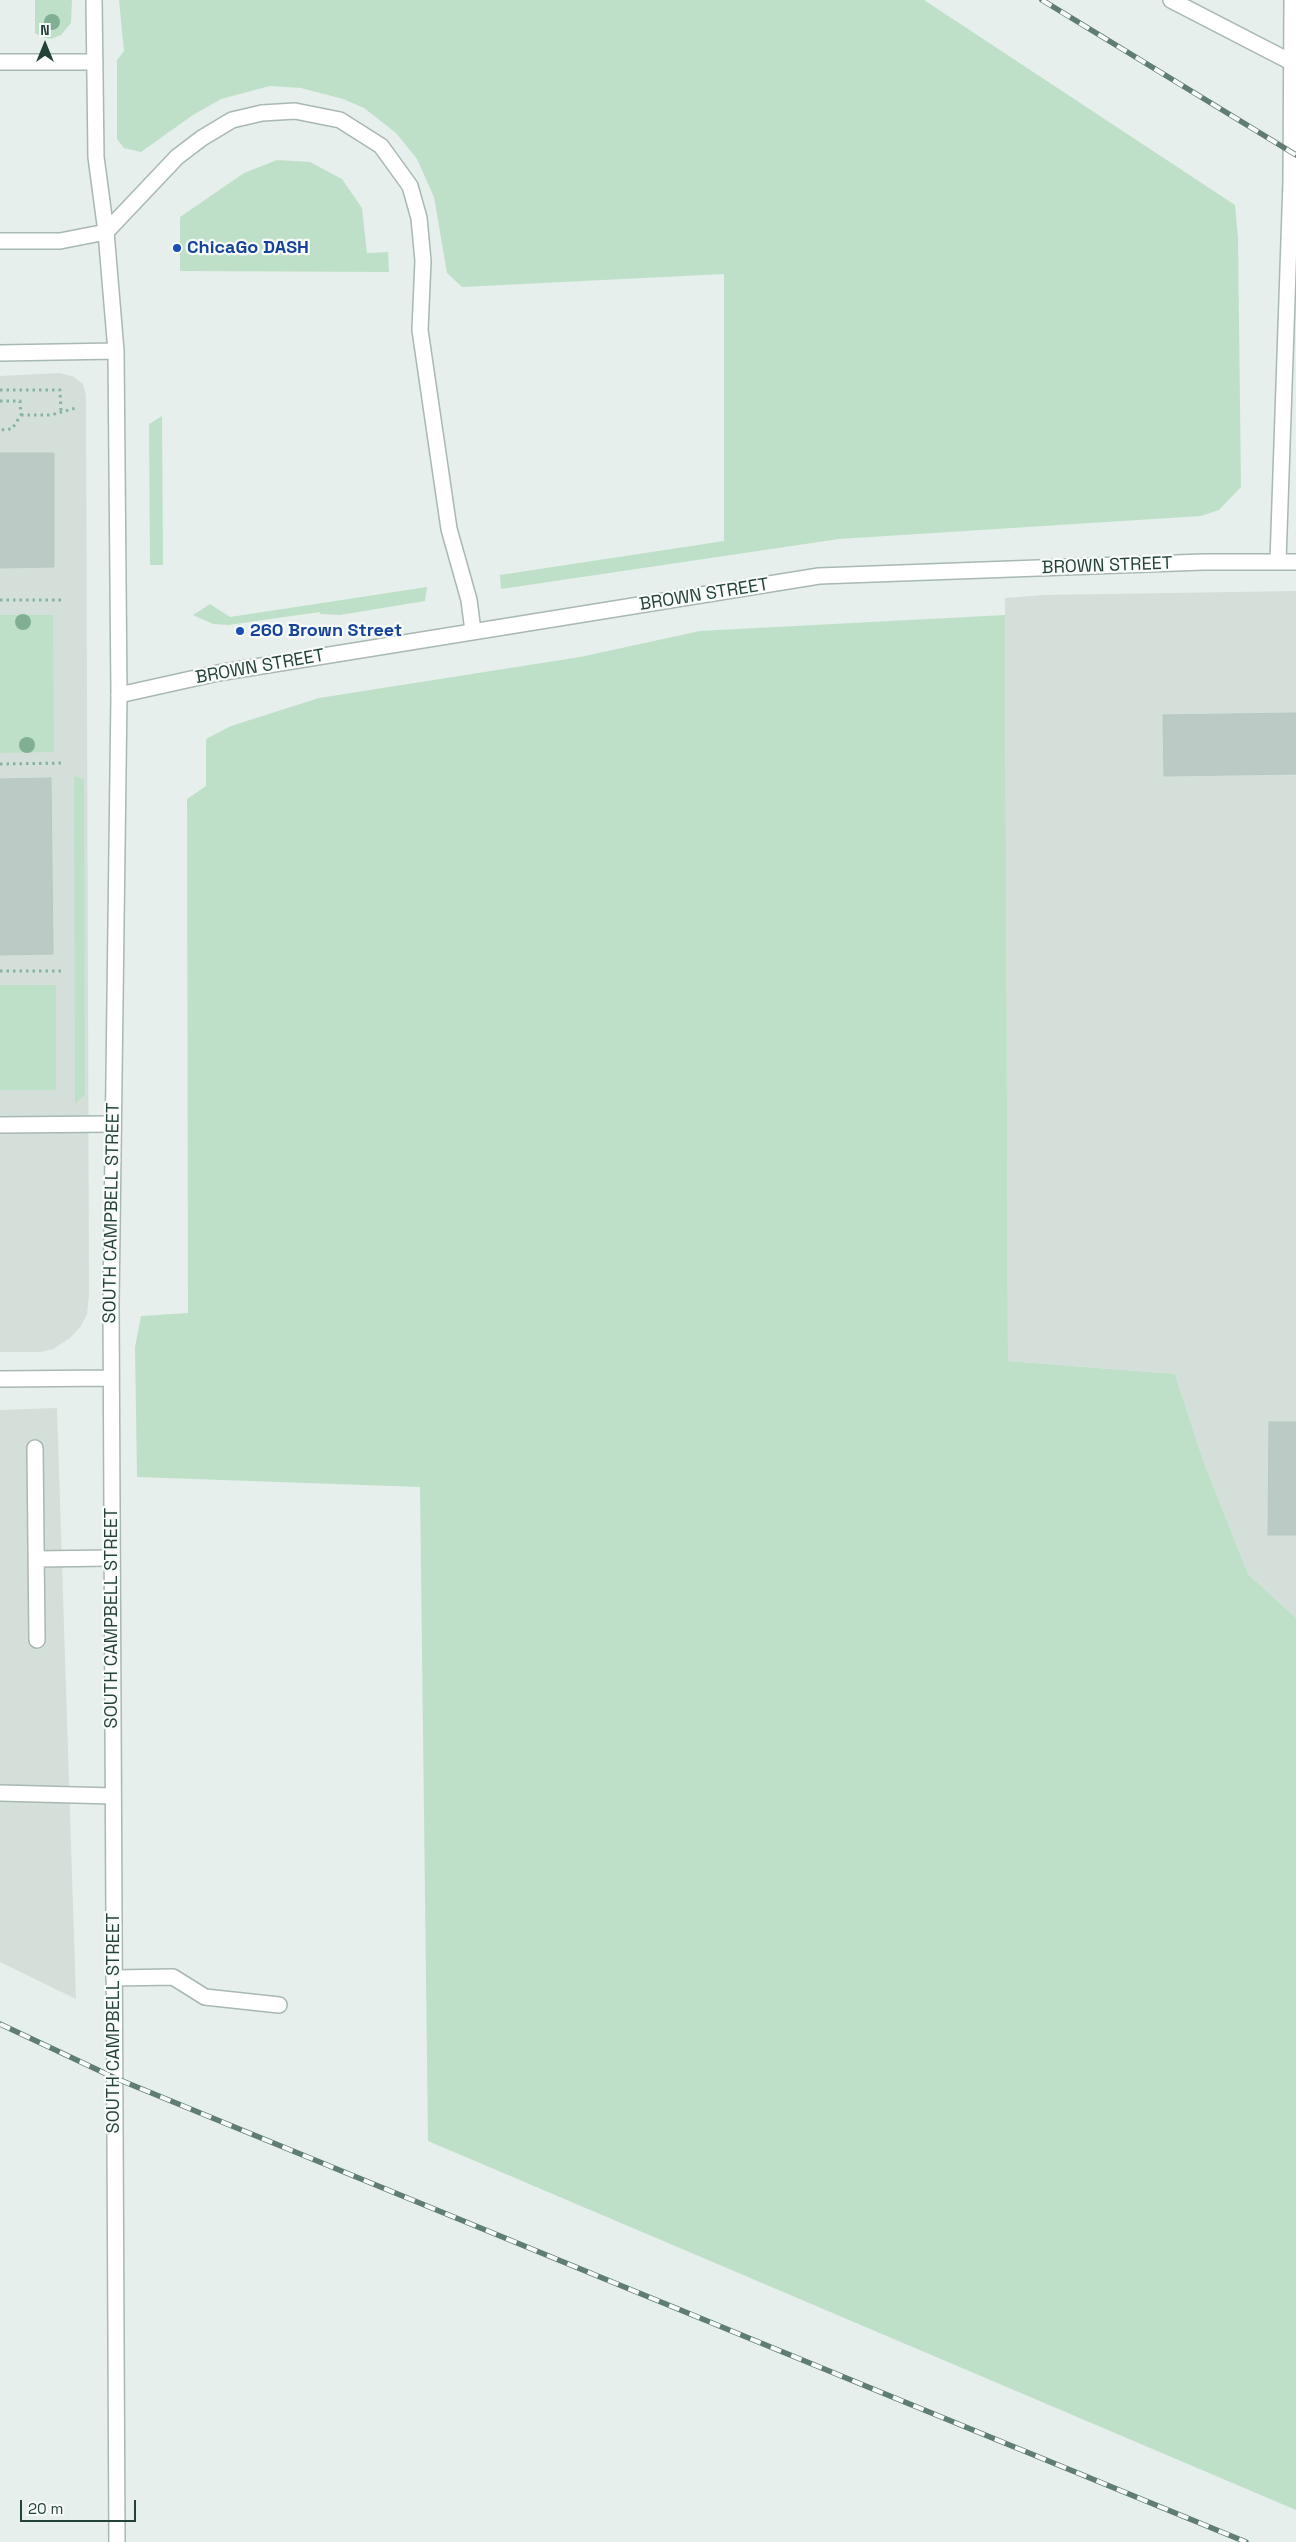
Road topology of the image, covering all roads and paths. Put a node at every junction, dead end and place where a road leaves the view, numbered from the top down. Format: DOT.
graph roads {
  1 [pos="94,0"];
  2 [pos="1171,0"];
  3 [pos="1292,0"];
  4 [pos="0,62"];
  5 [pos="95,62"];
  6 [pos="1293,67"];
  7 [pos="106,232"];
  8 [pos="0,241"];
  9 [pos="116,351"];
  10 [pos="0,353"];
  11 [pos="0,390"];
  12 [pos="0,401"];
  13 [pos="76,408"];
  14 [pos="61,412"];
  15 [pos="21,415"];
  16 [pos="0,430"];
  17 [pos="1278,561"];
  18 [pos="1296,562"];
  19 [pos="0,600"];
  20 [pos="65,600"];
  21 [pos="473,631"];
  22 [pos="118,695"];
  23 [pos="64,763"];
  24 [pos="0,764"];
  25 [pos="0,971"];
  26 [pos="64,971"];
  27 [pos="113,1124"];
  28 [pos="0,1125"];
  29 [pos="111,1378"];
  30 [pos="0,1380"];
  31 [pos="35,1448"];
  32 [pos="112,1558"];
  33 [pos="36,1560"];
  34 [pos="37,1640"];
  35 [pos="0,1793"];
  36 [pos="113,1796"];
  37 [pos="114,1978"];
  38 [pos="279,2005"];
  39 [pos="117,2542"];
  1 -- 5 [label="street, SOUTH CAMPBELL STREET"];
  2 -- 6 [label="street"];
  3 -- 6 [label="street"];
  4 -- 5 [label="street"];
  5 -- 7 [label="street, SOUTH CAMPBELL STREET"];
  6 -- 17 [label="street"];
  7 -- 8 [label="street"];
  7 -- 9 [label="street, SOUTH CAMPBELL STREET"];
  7 -- 21 [label="street"];
  9 -- 10 [label="street"];
  9 -- 22 [label="street, SOUTH CAMPBELL STREET"];
  11 -- 14 [label="path"];
  12 -- 15 [label="path"];
  13 -- 14 [label="path"];
  14 -- 15 [label="path"];
  15 -- 16 [label="path"];
  17 -- 18 [label="street, BROWN STREET"];
  17 -- 21 [label="street, BROWN STREET"];
  19 -- 20 [label="path"];
  21 -- 22 [label="street, BROWN STREET"];
  22 -- 27 [label="street, SOUTH CAMPBELL STREET"];
  23 -- 24 [label="path"];
  25 -- 26 [label="path"];
  27 -- 28 [label="street"];
  27 -- 29 [label="street, SOUTH CAMPBELL STREET"];
  29 -- 30 [label="street"];
  29 -- 32 [label="street, SOUTH CAMPBELL STREET"];
  31 -- 33 [label="street"];
  32 -- 33 [label="street"];
  32 -- 36 [label="street, SOUTH CAMPBELL STREET"];
  33 -- 34 [label="street"];
  35 -- 36 [label="street"];
  36 -- 37 [label="street, SOUTH CAMPBELL STREET"];
  37 -- 38 [label="street"];
  37 -- 39 [label="street, SOUTH CAMPBELL STREET"];
}
